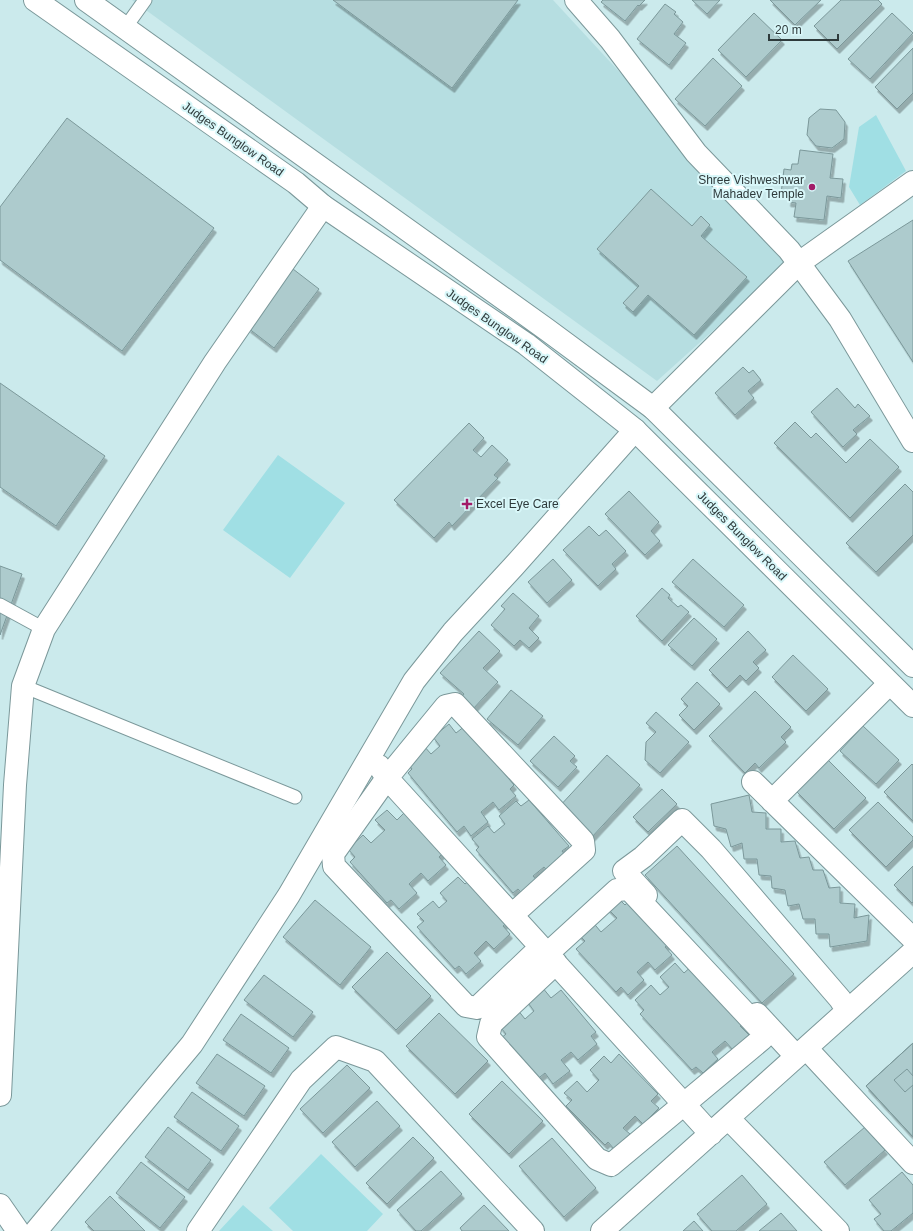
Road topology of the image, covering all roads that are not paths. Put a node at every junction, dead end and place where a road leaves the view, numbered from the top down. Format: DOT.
graph roads {
  1 [pos="35,0"];
  2 [pos="86,0"];
  3 [pos="145,0"];
  4 [pos="576,0"];
  5 [pos="125,28"];
  6 [pos="913,182"];
  7 [pos="323,206"];
  8 [pos="799,263"];
  9 [pos="653,408"];
  10 [pos="635,430"];
  11 [pos="913,440"];
  12 [pos="0,605"];
  13 [pos="44,629"];
  14 [pos="913,666"];
  15 [pos="890,684"];
  16 [pos="23,686"];
  17 [pos="913,706"];
  18 [pos="370,756"];
  19 [pos="387,778"];
  20 [pos="753,782"];
  21 [pos="296,797"];
  22 [pos="772,801"];
  23 [pos="512,915"];
  24 [pos="913,939"];
  25 [pos="913,952"];
  26 [pos="548,955"];
  27 [pos="848,1010"];
  28 [pos="801,1052"];
  29 [pos="0,1095"];
  30 [pos="684,1104"];
  31 [pos="728,1118"];
  32 [pos="711,1134"];
  33 [pos="913,1163"];
  34 [pos="0,1205"];
  35 [pos="18,1231"];
  36 [pos="36,1231"];
  37 [pos="198,1231"];
  38 [pos="533,1231"];
  39 [pos="602,1231"];
  40 [pos="838,1231"];
  1 -- 7 [label="street, Judges Bunglow Road"];
  2 -- 5 [label="street, Judges Bunglow Road"];
  3 -- 5 [label="lane"];
  4 -- 8 [label="street"];
  5 -- 9 [label="street, Judges Bunglow Road"];
  6 -- 8 [label="street"];
  7 -- 10 [label="street, Judges Bunglow Road"];
  7 -- 13 [label="street"];
  8 -- 9 [label="street"];
  8 -- 11 [label="street"];
  9 -- 14 [label="street, Judges Bunglow Road"];
  10 -- 15 [label="street, Judges Bunglow Road"];
  10 -- 18 [label="street"];
  12 -- 13 [label="lane"];
  13 -- 16 [label="street"];
  15 -- 17 [label="street, Judges Bunglow Road"];
  15 -- 22 [label="street"];
  16 -- 21 [label="lane"];
  16 -- 29 [label="street"];
  18 -- 19 [label="street"];
  18 -- 36 [label="street"];
  19 -- 23 [label="street"];
  19 -- 23 [label="street"];
  19 -- 26 [label="street"];
  20 -- 22 [label="street"];
  22 -- 24 [label="street"];
  23 -- 26 [label="street"];
  25 -- 27 [label="street"];
  26 -- 30 [label="street"];
  26 -- 30 [label="street"];
  26 -- 30 [label="street"];
  27 -- 28 [label="street"];
  27 -- 28 [label="street"];
  28 -- 31 [label="street"];
  28 -- 33 [label="street"];
  30 -- 32 [label="street"];
  31 -- 32 [label="street"];
  31 -- 40 [label="street"];
  32 -- 39 [label="street"];
  34 -- 35 [label="street"];
  37 -- 38 [label="street"];
}
